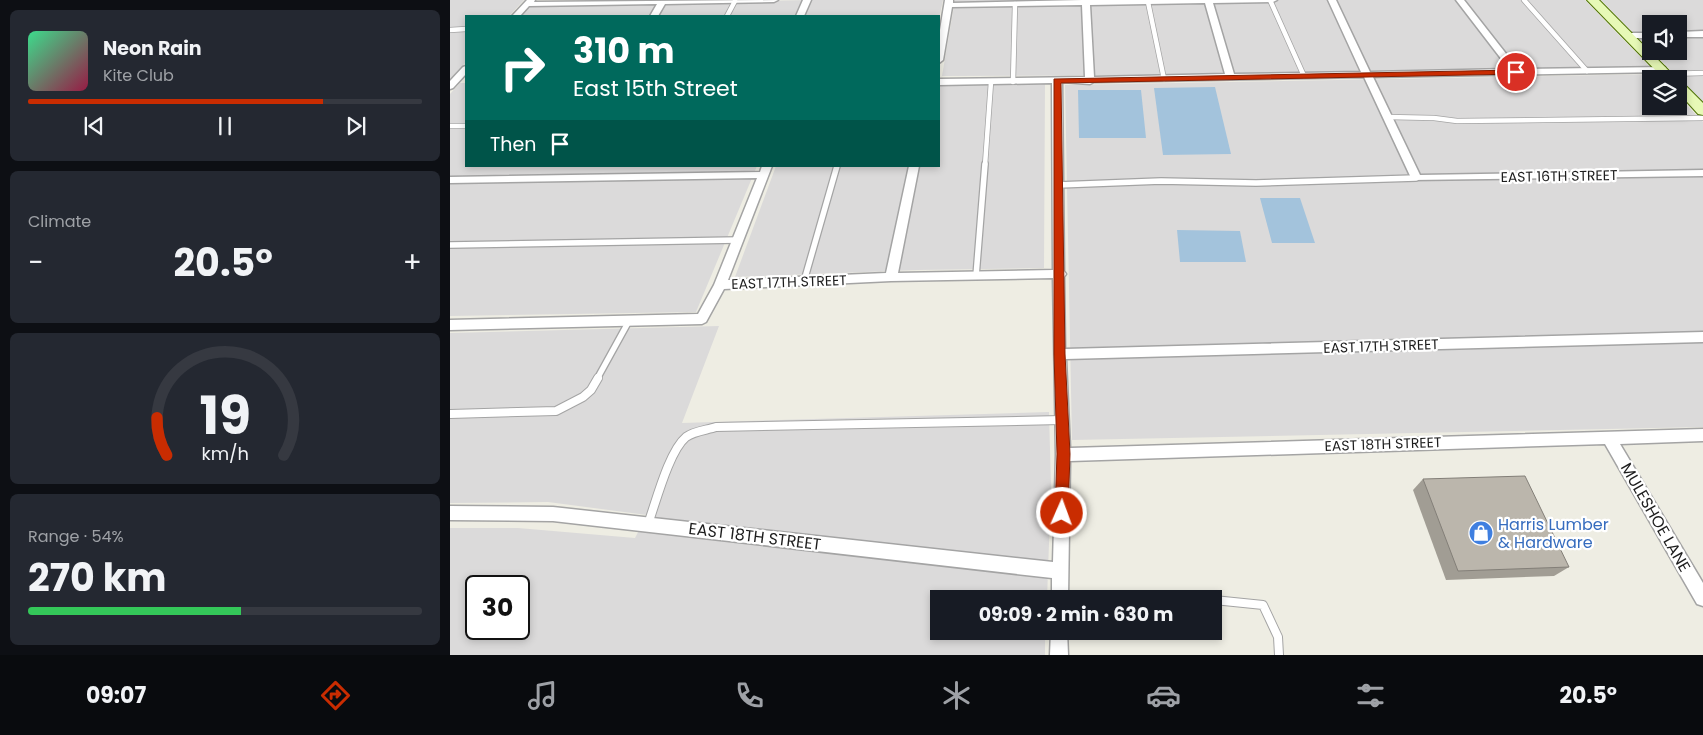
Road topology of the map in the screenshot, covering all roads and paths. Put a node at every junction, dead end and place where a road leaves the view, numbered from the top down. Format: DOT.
graph roads {
  1 [pos="774,0"];
  2 [pos="808,0"];
  3 [pos="1208,0"];
  4 [pos="1272,0"];
  5 [pos="1332,0"];
  6 [pos="1460,0"];
  7 [pos="1524,0"];
  8 [pos="1593,0"];
  9 [pos="664,1"];
  10 [pos="735,1"];
  11 [pos="529,2"];
  12 [pos="1086,2"];
  13 [pos="1148,2"];
  14 [pos="948,3"];
  15 [pos="1015,4"];
  16 [pos="517,15"];
  17 [pos="655,15"];
  18 [pos="728,15"];
  19 [pos="800,15"];
  20 [pos="465,29"];
  21 [pos="450,30"];
  22 [pos="941,30"];
  23 [pos="1703,34"];
  24 [pos="1687,35"];
  25 [pos="1629,36"];
  26 [pos="1642,36"];
  27 [pos="940,45"];
  28 [pos="1662,70"];
  29 [pos="1587,71"];
  30 [pos="1516,72"];
  31 [pos="1642,73"];
  32 [pos="1687,73"];
  33 [pos="1703,73"];
  34 [pos="1369,75"];
  35 [pos="1304,76"];
  36 [pos="458,78"];
  37 [pos="1231,78"];
  38 [pos="1164,79"];
  39 [pos="1057,81"];
  40 [pos="1090,81"];
  41 [pos="940,82"];
  42 [pos="991,82"];
  43 [pos="1013,82"];
  44 [pos="450,86"];
  45 [pos="1687,95"];
  46 [pos="1702,111"];
  47 [pos="1388,117"];
  48 [pos="450,126"];
  49 [pos="465,126"];
  50 [pos="837,167"];
  51 [pos="914,167"];
  52 [pos="765,171"];
  53 [pos="1703,173"];
  54 [pos="1416,178"];
  55 [pos="450,180"];
  56 [pos="1058,185"];
  57 [pos="738,240"];
  58 [pos="450,245"];
  59 [pos="1060,274"];
  60 [pos="976,276"];
  61 [pos="891,277"];
  62 [pos="804,281"];
  63 [pos="720,285"];
  64 [pos="629,321"];
  65 [pos="450,325"];
  66 [pos="1703,337"];
  67 [pos="1060,354"];
  68 [pos="450,414"];
  69 [pos="1062,420"];
  70 [pos="1703,435"];
  71 [pos="1608,437"];
  72 [pos="1063,454"];
  73 [pos="450,513"];
  74 [pos="648,524"];
  75 [pos="1060,571"];
  76 [pos="1060,590"];
  77 [pos="1703,598"];
  78 [pos="1222,601"];
  79 [pos="1059,640"];
  80 [pos="1059,655"];
  81 [pos="1279,655"];
  1 -- 10 [label="street"];
  2 -- 19 [label="street"];
  3 -- 4 [label="street"];
  3 -- 13 [label="street"];
  3 -- 37 [label="street"];
  4 -- 35 [label="lane"];
  5 -- 34 [label="street"];
  6 -- 30 [label="street"];
  7 -- 29 [label="lane"];
  8 -- 25 [label="main road"];
  9 -- 10 [label="street"];
  9 -- 11 [label="street"];
  9 -- 17 [label="street"];
  10 -- 18 [label="lane"];
  11 -- 16 [label="street"];
  12 -- 13 [label="street"];
  12 -- 15 [label="street"];
  12 -- 40 [label="street"];
  13 -- 38 [label="lane"];
  14 -- 15 [label="street"];
  14 -- 22 [label="street"];
  15 -- 43 [label="lane"];
  20 -- 21 [label="lane"];
  22 -- 27 [label="street"];
  23 -- 24 [label="street"];
  25 -- 26 [label="street"];
  25 -- 28 [label="main road"];
  29 -- 30 [label="street"];
  29 -- 31 [label="street"];
  30 -- 34 [label="street"];
  32 -- 33 [label="lane"];
  34 -- 35 [label="street"];
  34 -- 47 [label="street"];
  35 -- 37 [label="street"];
  36 -- 44 [label="street"];
  37 -- 38 [label="street"];
  38 -- 40 [label="street"];
  39 -- 40 [label="street"];
  39 -- 43 [label="street"];
  39 -- 56 [label="street"];
  41 -- 42 [label="street"];
  42 -- 43 [label="street"];
  42 -- 60 [label="lane"];
  45 -- 46 [label="main road"];
  46 -- 47 [label="lane"];
  47 -- 54 [label="street"];
  48 -- 49 [label="lane"];
  50 -- 62 [label="lane"];
  51 -- 61 [label="street"];
  52 -- 55 [label="street"];
  52 -- 57 [label="street"];
  53 -- 54 [label="street, EAST 16TH STREET"];
  54 -- 56 [label="lane"];
  56 -- 59 [label="street"];
  57 -- 58 [label="lane"];
  57 -- 63 [label="street"];
  59 -- 60 [label="street, EAST 17TH STREET"];
  59 -- 67 [label="street"];
  60 -- 61 [label="street, EAST 17TH STREET"];
  61 -- 62 [label="street, EAST 17TH STREET"];
  62 -- 63 [label="street, EAST 17TH STREET"];
  63 -- 64 [label="street, EAST 17TH STREET"];
  64 -- 65 [label="street, EAST 17TH STREET"];
  64 -- 68 [label="lane"];
  66 -- 67 [label="street, EAST 17TH STREET"];
  67 -- 69 [label="street"];
  69 -- 72 [label="street"];
  69 -- 74 [label="lane"];
  70 -- 71 [label="street, EAST 18TH STREET"];
  71 -- 72 [label="street, EAST 18TH STREET"];
  71 -- 77 [label="street, MULESHOE LANE"];
  72 -- 75 [label="street"];
  73 -- 74 [label="street, EAST 18TH STREET"];
  74 -- 75 [label="street, EAST 18TH STREET"];
  75 -- 76 [label="street"];
  78 -- 81 [label="lane"];
  79 -- 80 [label="street"];
}
